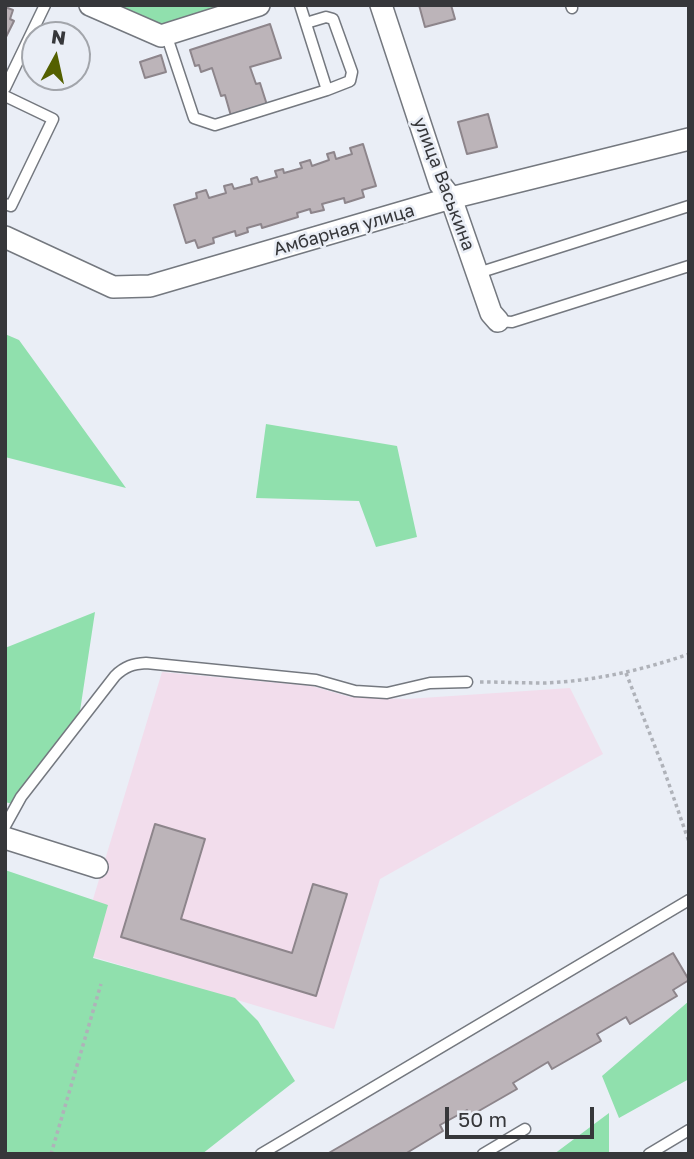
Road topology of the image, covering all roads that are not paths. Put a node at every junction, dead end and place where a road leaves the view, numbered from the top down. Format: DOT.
graph roads {
  1 [pos="44,5"];
  2 [pos="90,5"];
  3 [pos="259,5"];
  4 [pos="300,5"];
  5 [pos="382,5"];
  6 [pos="306,23"];
  7 [pos="166,34"];
  8 [pos="5,88"];
  9 [pos="327,90"];
  10 [pos="5,96"];
  11 [pos="689,139"];
  12 [pos="451,198"];
  13 [pos="5,204"];
  14 [pos="689,206"];
  15 [pos="5,237"];
  16 [pos="689,266"];
  17 [pos="478,273"];
  18 [pos="498,321"];
  19 [pos="467,682"];
  20 [pos="5,827"];
  21 [pos="5,838"];
  22 [pos="97,867"];
  23 [pos="689,900"];
  24 [pos="525,1129"];
  25 [pos="689,1130"];
  26 [pos="261,1154"];
  27 [pos="483,1154"];
  28 [pos="649,1154"];
  1 -- 8 [label="lane"];
  2 -- 7 [label="street"];
  3 -- 7 [label="street"];
  4 -- 6 [label="lane"];
  5 -- 12 [label="street, улица Васькина"];
  6 -- 9 [label="lane"];
  6 -- 9 [label="lane"];
  7 -- 9 [label="lane"];
  10 -- 13 [label="lane"];
  11 -- 12 [label="street, Амбарная улица"];
  12 -- 15 [label="street, Амбарная улица"];
  12 -- 17 [label="street, улица Васькина"];
  14 -- 17 [label="lane"];
  16 -- 18 [label="lane"];
  17 -- 18 [label="street, улица Васькина"];
  19 -- 20 [label="lane"];
  21 -- 22 [label="street"];
  23 -- 26 [label="lane"];
  24 -- 27 [label="lane"];
  25 -- 28 [label="lane"];
}
